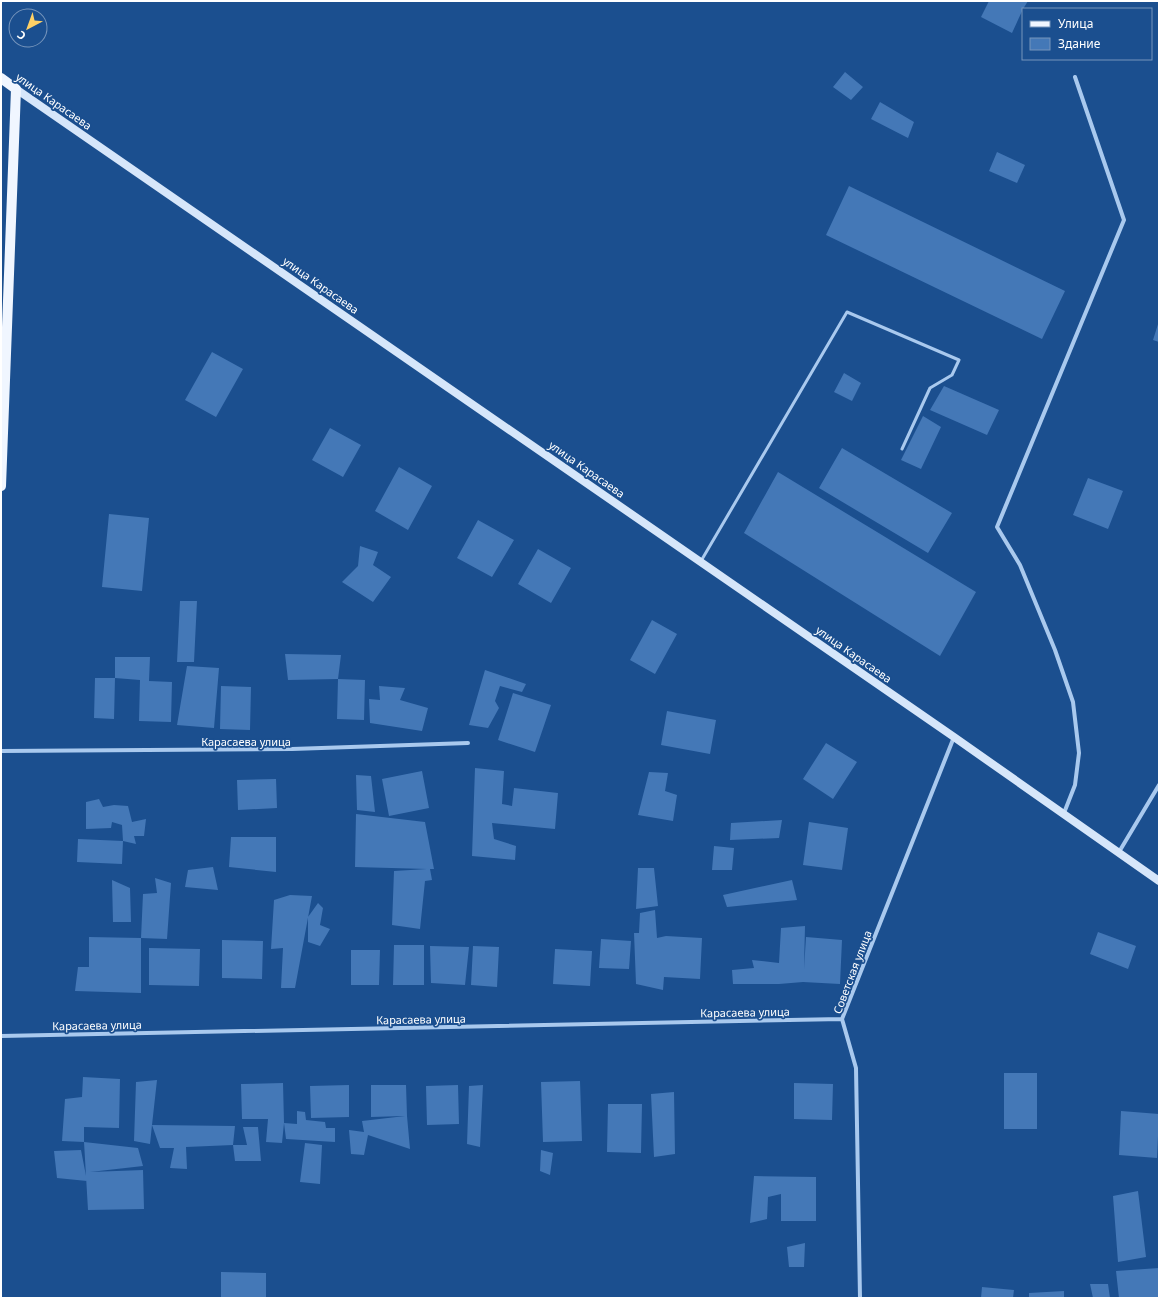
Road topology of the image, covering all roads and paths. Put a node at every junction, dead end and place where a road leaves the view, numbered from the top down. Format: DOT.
graph roads {
  1 [pos="1075,77"];
  2 [pos="1,78"];
  3 [pos="16,89"];
  4 [pos="902,449"];
  5 [pos="1,486"];
  6 [pos="701,562"];
  7 [pos="954,737"];
  8 [pos="468,743"];
  9 [pos="1,751"];
  10 [pos="1159,785"];
  11 [pos="1063,814"];
  12 [pos="1118,853"];
  13 [pos="1159,881"];
  14 [pos="842,1019"];
  15 [pos="1,1036"];
  16 [pos="860,1298"];
  1 -- 11 [label="street"];
  2 -- 3 [label="main road, улица Карасаева"];
  3 -- 5 [label="main road"];
  3 -- 6 [label="main road, улица Карасаева"];
  4 -- 6 [label="lane"];
  6 -- 7 [label="main road, улица Карасаева"];
  7 -- 11 [label="main road, улица Карасаева"];
  7 -- 14 [label="street, Советская улица"];
  8 -- 9 [label="street, Карасаева улица"];
  10 -- 12 [label="street"];
  11 -- 12 [label="main road, улица Карасаева"];
  12 -- 13 [label="main road, улица Карасаева"];
  14 -- 15 [label="street, Карасаева улица"];
  14 -- 16 [label="street, Советская улица"];
}
